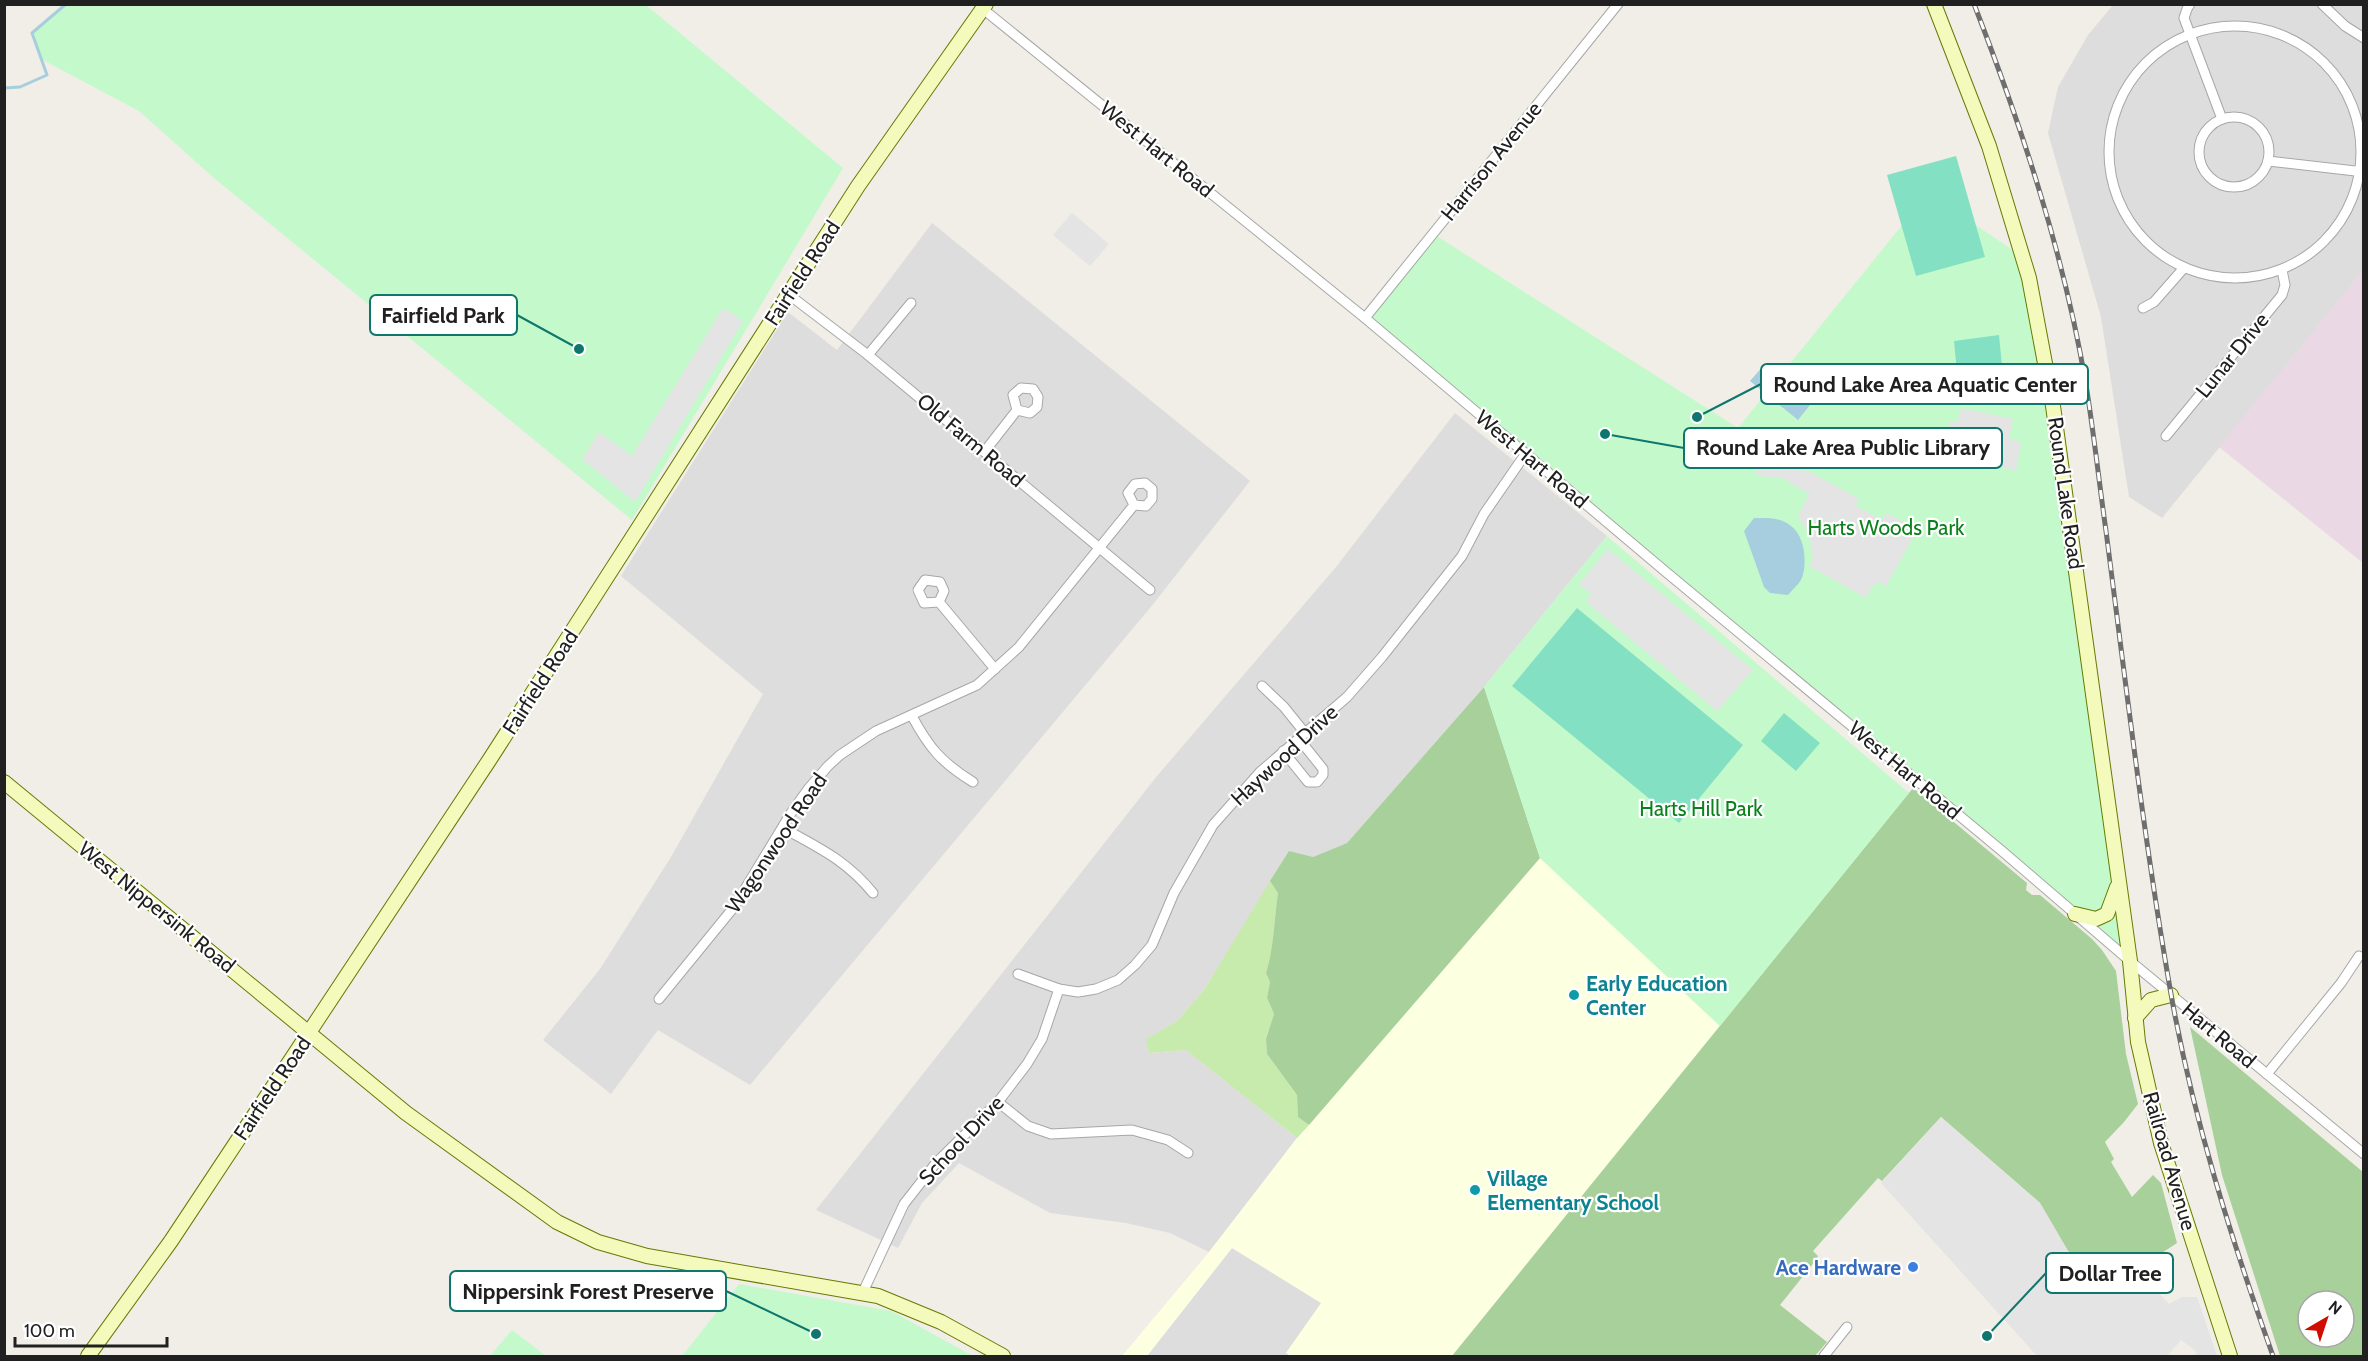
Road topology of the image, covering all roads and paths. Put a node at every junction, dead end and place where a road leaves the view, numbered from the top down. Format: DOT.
graph roads {
  1 [pos="1618,4"];
  2 [pos="1934,4"];
  3 [pos="2190,4"];
  4 [pos="2322,4"];
  5 [pos="985,7"];
  6 [pos="2189,32"];
  7 [pos="2364,38"];
  8 [pos="2222,119"];
  9 [pos="2268,160"];
  10 [pos="2362,172"];
  11 [pos="2183,269"];
  12 [pos="2282,270"];
  13 [pos="788,294"];
  14 [pos="911,303"];
  15 [pos="2143,308"];
  16 [pos="1365,318"];
  17 [pos="868,355"];
  18 [pos="1017,410"];
  19 [pos="2166,436"];
  20 [pos="985,451"];
  21 [pos="1526,453"];
  22 [pos="1134,505"];
  23 [pos="1100,548"];
  24 [pos="1150,590"];
  25 [pos="939,603"];
  26 [pos="995,669"];
  27 [pos="1262,686"];
  28 [pos="912,716"];
  29 [pos="1302,736"];
  30 [pos="1283,751"];
  31 [pos="4,782"];
  32 [pos="973,782"];
  33 [pos="783,828"];
  34 [pos="2119,879"];
  35 [pos="873,893"];
  36 [pos="2075,914"];
  37 [pos="2359,956"];
  38 [pos="2130,961"];
  39 [pos="1018,974"];
  40 [pos="1059,989"];
  41 [pos="2171,995"];
  42 [pos="659,999"];
  43 [pos="2135,1018"];
  44 [pos="309,1032"];
  45 [pos="2267,1074"];
  46 [pos="998,1102"];
  47 [pos="1188,1153"];
  48 [pos="2364,1154"];
  49 [pos="863,1292"];
  50 [pos="1847,1327"];
  51 [pos="88,1356"];
  52 [pos="1003,1356"];
  53 [pos="1824,1356"];
  54 [pos="2230,1356"];
  1 -- 16 [label="street, Harrison Avenue"];
  2 -- 34 [label="street, Round Lake Road"];
  3 -- 6 [label="street"];
  4 -- 7 [label="street"];
  5 -- 13 [label="street, Fairfield Road"];
  5 -- 16 [label="street, West Hart Road"];
  6 -- 8 [label="street"];
  6 -- 10 [label="street"];
  6 -- 11 [label="street"];
  8 -- 9 [label="street"];
  8 -- 9 [label="street"];
  9 -- 10 [label="street"];
  10 -- 12 [label="street"];
  11 -- 12 [label="street"];
  11 -- 15 [label="street"];
  12 -- 19 [label="street, Lunar Drive"];
  13 -- 17 [label="street, Old Farm Road"];
  13 -- 44 [label="street, Fairfield Road"];
  14 -- 17 [label="street"];
  16 -- 21 [label="street, West Hart Road"];
  17 -- 20 [label="street, Old Farm Road"];
  18 -- 20 [label="street"];
  20 -- 23 [label="street, Old Farm Road"];
  21 -- 29 [label="street, Haywood Drive"];
  21 -- 36 [label="street, West Hart Road"];
  22 -- 23 [label="street, Wagonwood Road"];
  23 -- 24 [label="street, Old Farm Road"];
  23 -- 26 [label="street, Wagonwood Road"];
  25 -- 26 [label="street"];
  26 -- 28 [label="street, Wagonwood Road"];
  27 -- 29 [label="street"];
  28 -- 32 [label="street"];
  28 -- 33 [label="street, Wagonwood Road"];
  29 -- 30 [label="street, Haywood Drive"];
  29 -- 30 [label="street"];
  30 -- 40 [label="street, Haywood Drive"];
  31 -- 44 [label="street, West Nippersink Road"];
  33 -- 35 [label="street"];
  33 -- 42 [label="street, Wagonwood Road"];
  34 -- 36 [label="street"];
  34 -- 38 [label="street, Round Lake Road"];
  36 -- 38 [label="street, Hart Road"];
  37 -- 45 [label="street"];
  38 -- 41 [label="street, Hart Road"];
  38 -- 43 [label="street, Railroad Avenue"];
  39 -- 40 [label="street, Haywood Drive"];
  40 -- 46 [label="street, School Drive"];
  41 -- 43 [label="street"];
  41 -- 45 [label="street, Hart Road"];
  43 -- 54 [label="street, Railroad Avenue"];
  44 -- 49 [label="street, West Nippersink Road"];
  44 -- 51 [label="street, Fairfield Road"];
  45 -- 48 [label="street, Hart Road"];
  46 -- 47 [label="street"];
  46 -- 49 [label="street, School Drive"];
  49 -- 52 [label="street, West Nippersink Road"];
  50 -- 53 [label="street"];
}
